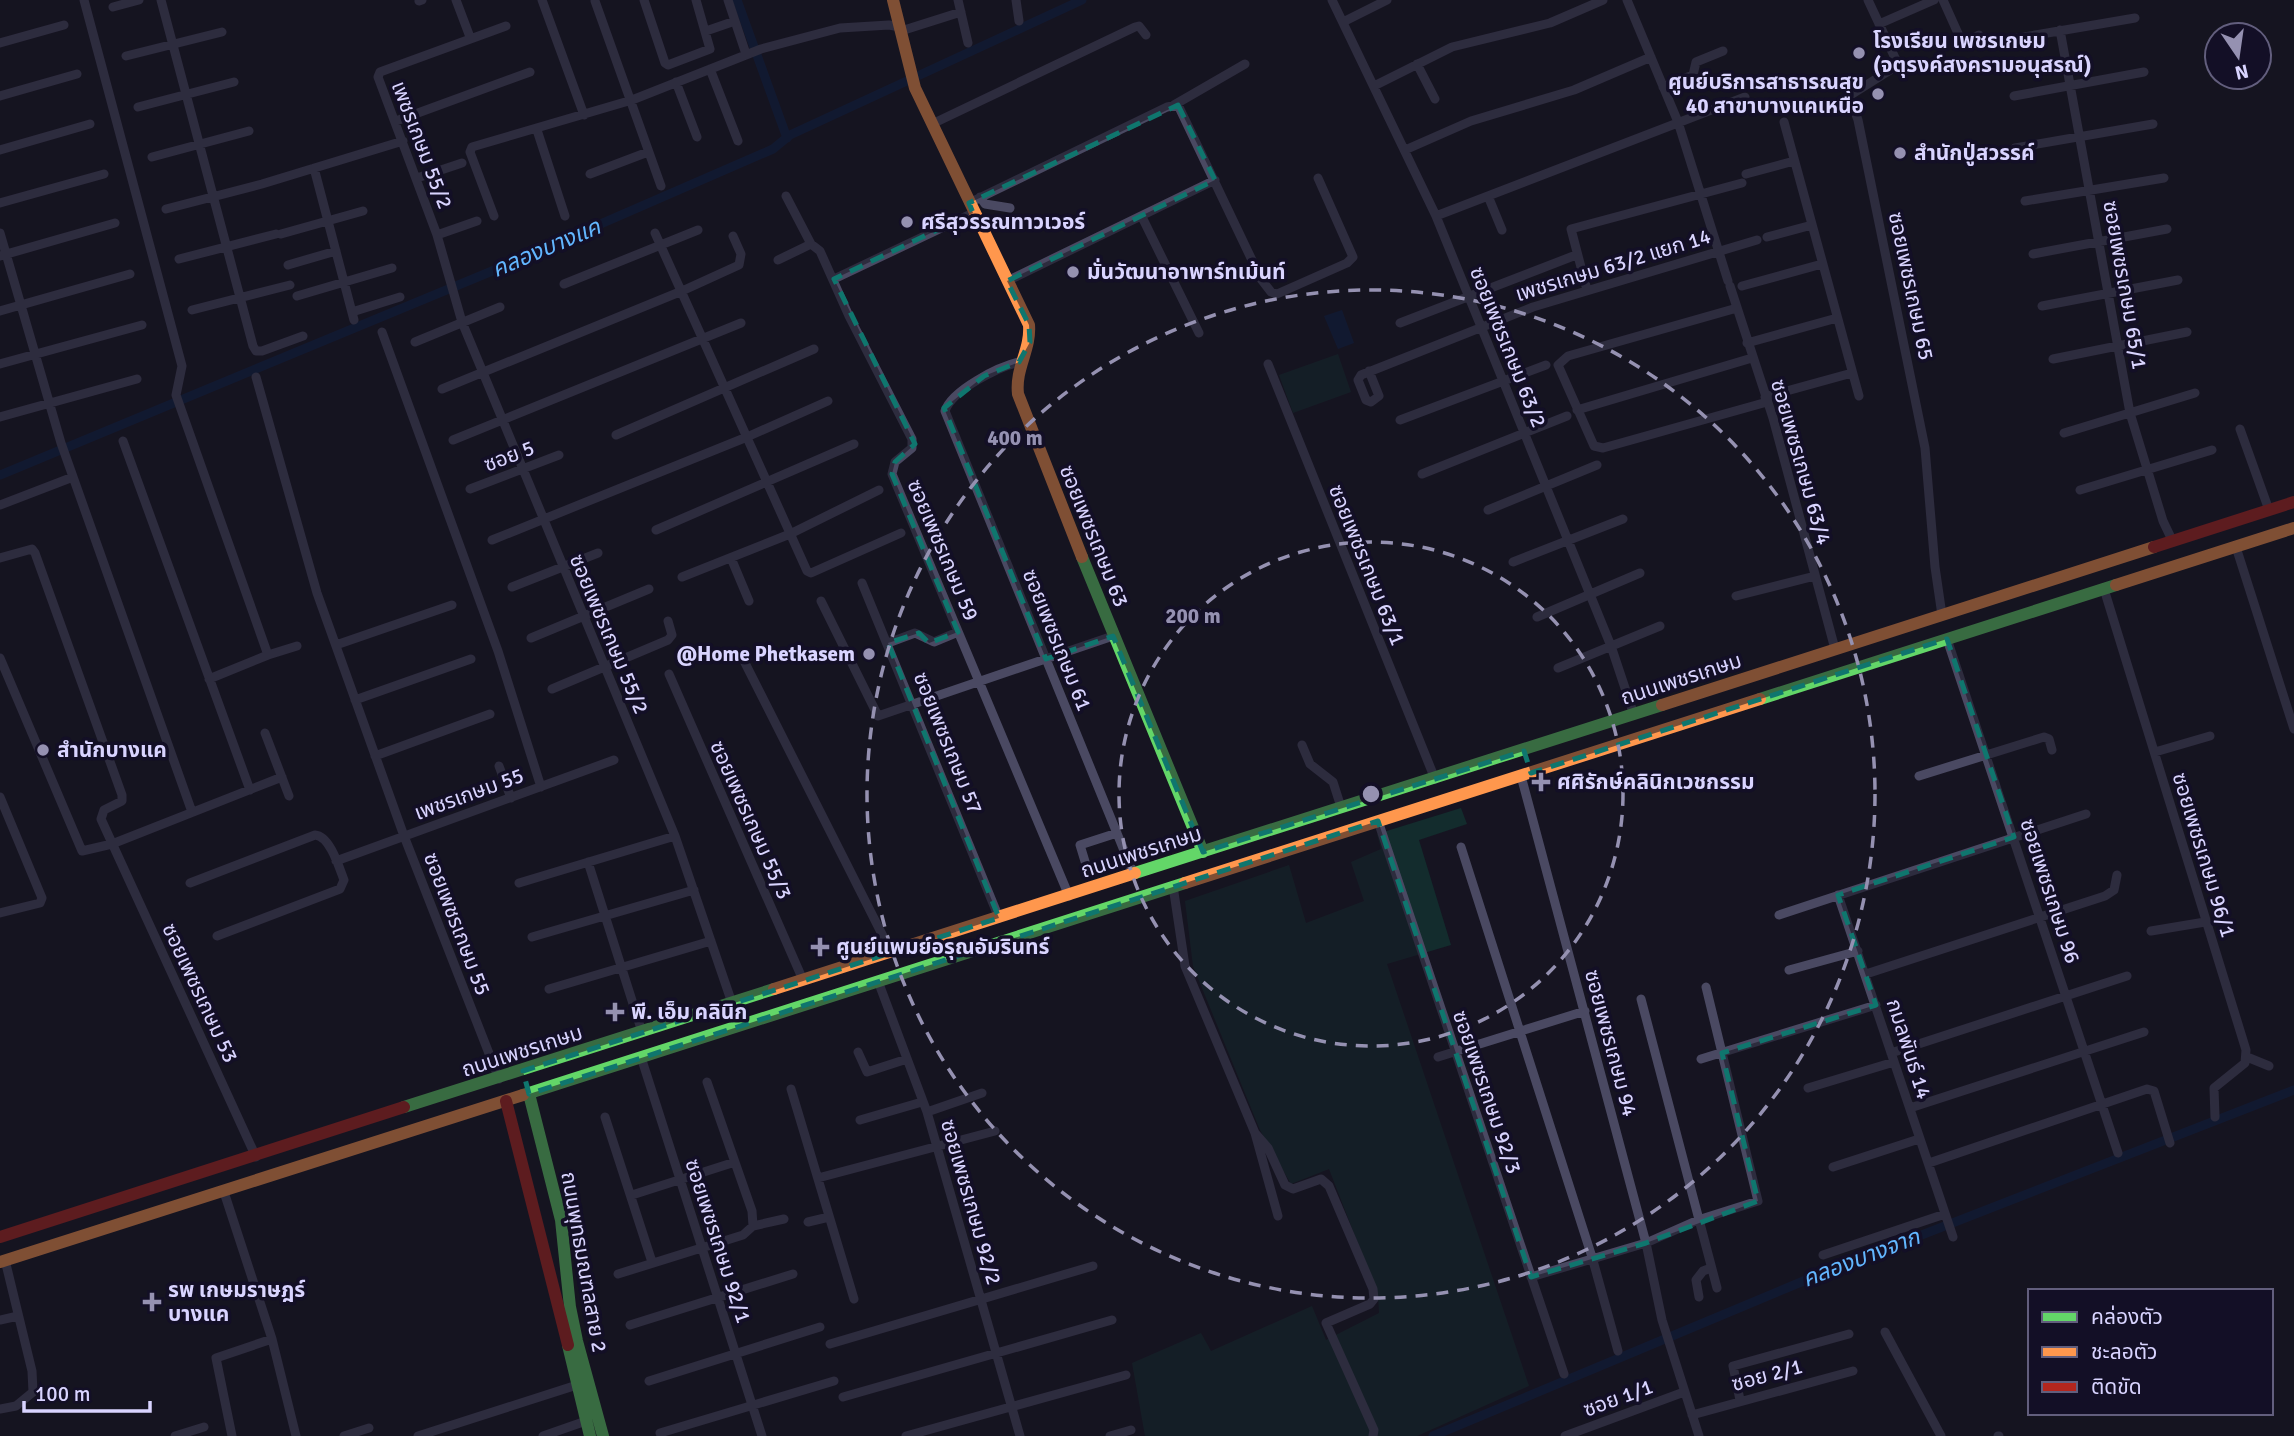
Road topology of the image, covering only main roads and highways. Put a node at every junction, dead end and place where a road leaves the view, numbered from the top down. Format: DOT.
graph roads {
  1 [pos="893,0"];
  2 [pos="2294,502"];
  3 [pos="2246,517"];
  4 [pos="2294,528"];
  5 [pos="2199,533"];
  6 [pos="2258,540"];
  7 [pos="2217,553"];
  8 [pos="1524,751"];
  9 [pos="1526,774"];
  10 [pos="1203,852"];
  11 [pos="752,996"];
  12 [pos="761,1018"];
  13 [pos="523,1071"];
  14 [pos="499,1079"];
  15 [pos="529,1094"];
  16 [pos="506,1101"];
  17 [pos="0,1237"];
  18 [pos="2,1261"];
  19 [pos="590,1436"];
  20 [pos="603,1436"];
  1 -- 10 [label="main road, ซอยเพชรเกษม 63"];
  2 -- 3 [label="main road, ถนนเพชรเกษม"];
  3 -- 5 [label="main road, ถนนเพชรเกษม"];
  3 -- 6 [label="main road"];
  4 -- 6 [label="main road, ถนนเพชรเกษม"];
  5 -- 7 [label="main road"];
  5 -- 8 [label="main road, ถนนเพชรเกษม"];
  6 -- 7 [label="main road, ถนนเพชรเกษม"];
  7 -- 9 [label="main road, ถนนเพชรเกษม"];
  8 -- 9 [label="main road"];
  8 -- 10 [label="main road, ถนนเพชรเกษม"];
  9 -- 12 [label="main road, ถนนเพชรเกษม"];
  10 -- 11 [label="main road, ถนนเพชรเกษม"];
  11 -- 12 [label="main road"];
  11 -- 13 [label="main road, ถนนเพชรเกษม"];
  12 -- 15 [label="main road, ถนนเพชรเกษม"];
  13 -- 14 [label="main road, ถนนเพชรเกษม"];
  13 -- 15 [label="main road, ถนนพุทธมณฑลสาย 2"];
  14 -- 16 [label="main road, ถนนพุทธมณฑลสาย 2"];
  14 -- 17 [label="main road, ถนนเพชรเกษม"];
  15 -- 16 [label="main road, ถนนเพชรเกษม"];
  15 -- 20 [label="main road, ถนนพุทธมณฑลสาย 2"];
  16 -- 18 [label="main road, ถนนเพชรเกษม"];
  16 -- 19 [label="main road, ถนนพุทธมณฑลสาย 2"];
}
